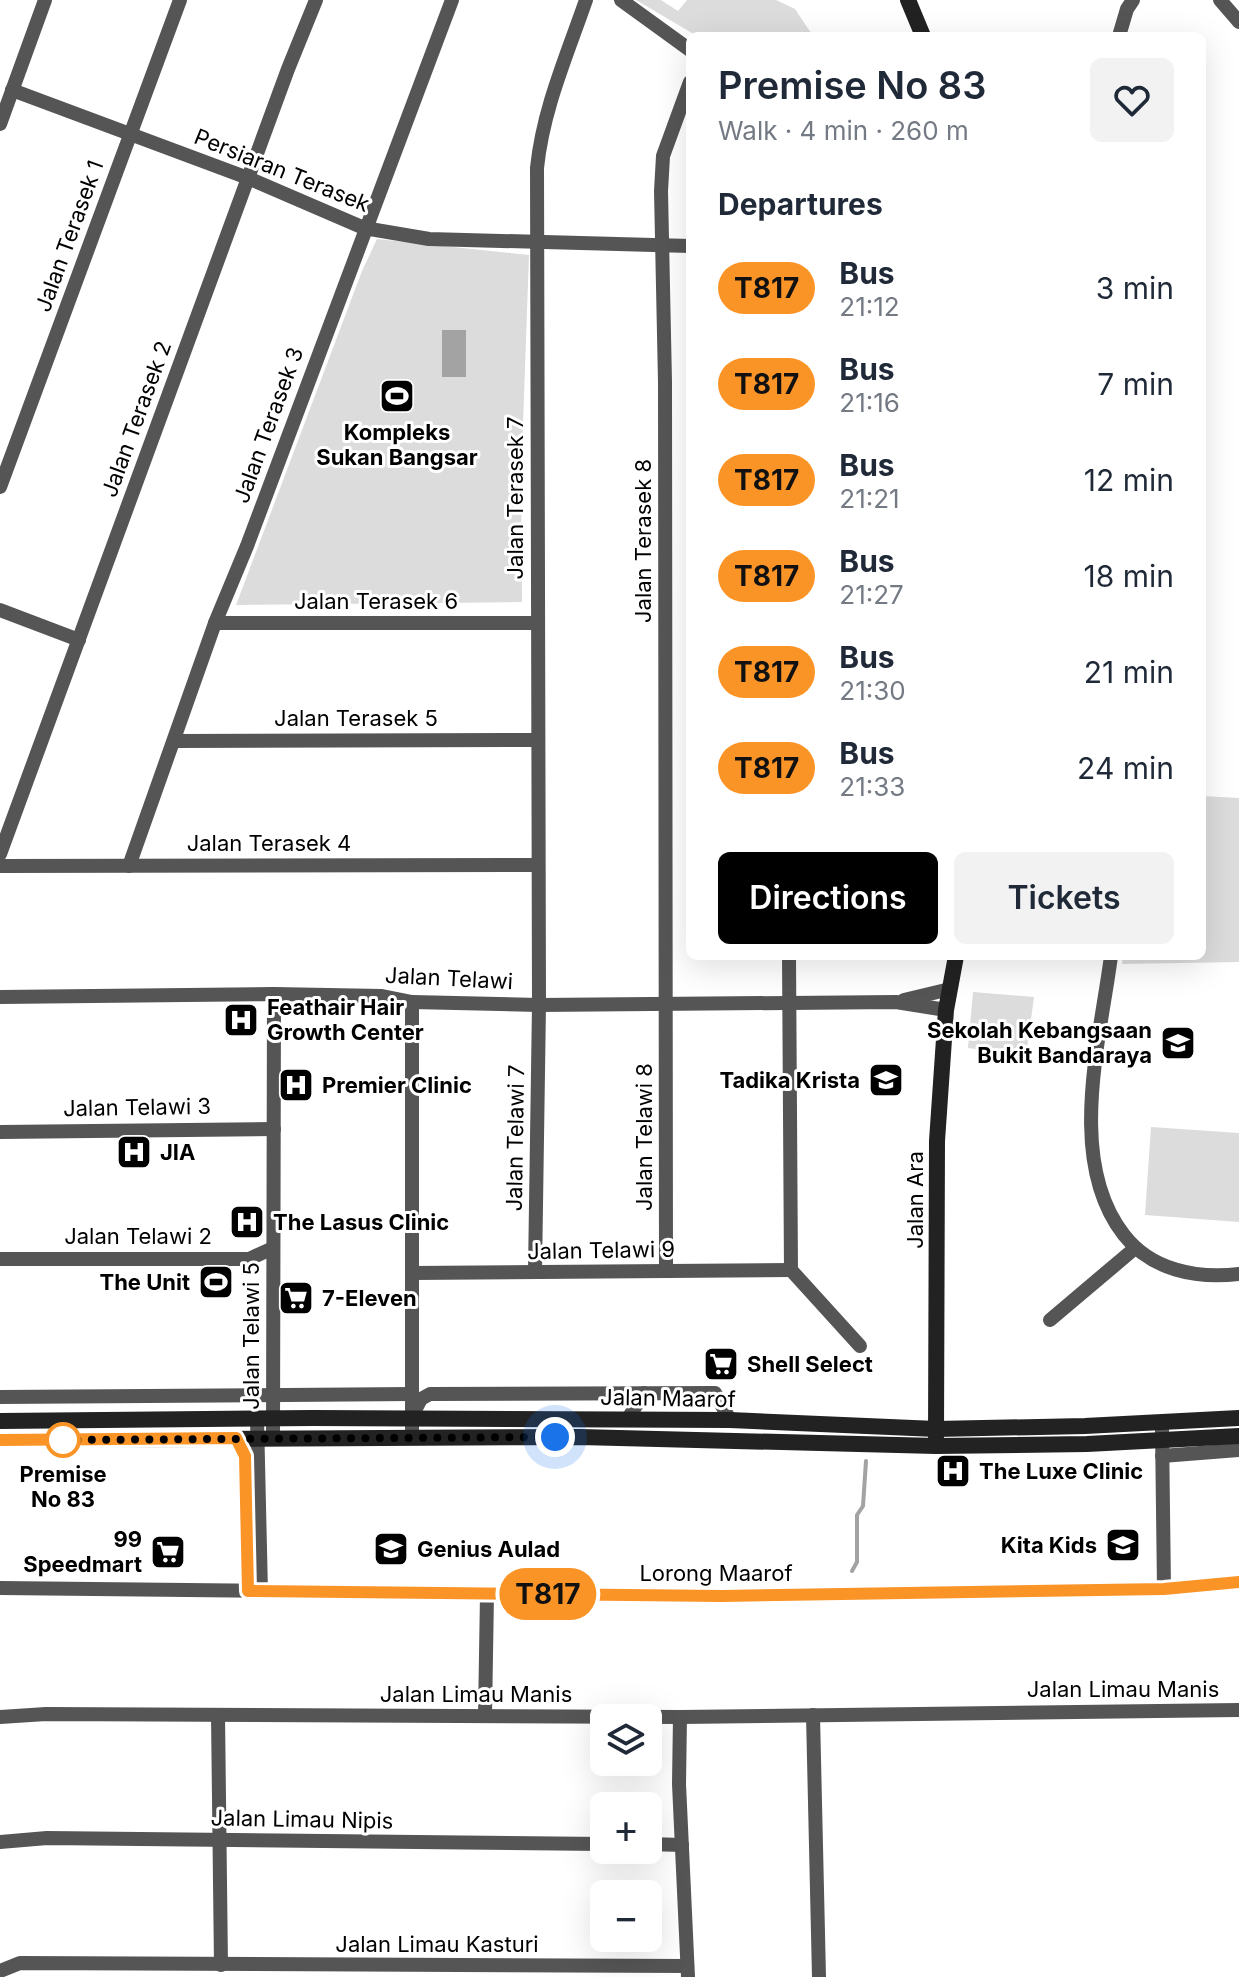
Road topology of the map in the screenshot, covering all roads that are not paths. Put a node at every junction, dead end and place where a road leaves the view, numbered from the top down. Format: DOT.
graph roads {
  1 [pos="45,0"];
  2 [pos="180,0"];
  3 [pos="316,0"];
  4 [pos="452,0"];
  5 [pos="586,0"];
  6 [pos="621,0"];
  7 [pos="908,0"];
  8 [pos="1133,0"];
  9 [pos="1220,0"];
  10 [pos="1239,22"];
  11 [pos="921,32"];
  12 [pos="1120,32"];
  13 [pos="686,47"];
  14 [pos="12,90"];
  15 [pos="686,93"];
  16 [pos="0,124"];
  17 [pos="129,134"];
  18 [pos="248,178"];
  19 [pos="364,228"];
  20 [pos="536,242"];
  21 [pos="663,245"];
  22 [pos="686,246"];
  23 [pos="0,487"];
  24 [pos="0,610"];
  25 [pos="215,623"];
  26 [pos="537,623"];
  27 [pos="79,640"];
  28 [pos="538,740"];
  29 [pos="175,741"];
  30 [pos="0,854"];
  31 [pos="538,865"];
  32 [pos="0,866"];
  33 [pos="129,866"];
  34 [pos="789,960"];
  35 [pos="955,960"];
  36 [pos="1110,960"];
  37 [pos="950,989"];
  38 [pos="274,994"];
  39 [pos="0,997"];
  40 [pos="412,1002"];
  41 [pos="896,1002"];
  42 [pos="789,1003"];
  43 [pos="666,1004"];
  44 [pos="539,1005"];
  45 [pos="946,1010"];
  46 [pos="274,1129"];
  47 [pos="0,1132"];
  48 [pos="273,1248"];
  49 [pos="1134,1249"];
  50 [pos="0,1259"];
  51 [pos="791,1270"];
  52 [pos="666,1271"];
  53 [pos="535,1272"];
  54 [pos="413,1273"];
  55 [pos="1239,1274"];
  56 [pos="1050,1320"];
  57 [pos="412,1346"];
  58 [pos="860,1346"];
  59 [pos="273,1393"];
  60 [pos="644,1393"];
  61 [pos="412,1394"];
  62 [pos="430,1394"];
  63 [pos="0,1397"];
  64 [pos="412,1418"];
  65 [pos="1239,1418"];
  66 [pos="265,1419"];
  67 [pos="627,1420"];
  68 [pos="730,1420"];
  69 [pos="0,1421"];
  70 [pos="1162,1423"];
  71 [pos="1239,1436"];
  72 [pos="936,1437"];
  73 [pos="236,1438"];
  74 [pos="265,1438"];
  75 [pos="412,1438"];
  76 [pos="0,1440"];
  77 [pos="1162,1448"];
  78 [pos="1239,1450"];
  79 [pos="254,1567"];
  80 [pos="1239,1582"];
  81 [pos="0,1588"];
  82 [pos="1164,1589"];
  83 [pos="254,1592"];
  84 [pos="487,1594"];
  85 [pos="1239,1710"];
  86 [pos="218,1715"];
  87 [pos="813,1715"];
  88 [pos="485,1716"];
  89 [pos="0,1717"];
  90 [pos="680,1717"];
  91 [pos="220,1840"];
  92 [pos="0,1842"];
  93 [pos="590,1844"];
  94 [pos="662,1844"];
  95 [pos="682,1845"];
  96 [pos="221,1965"];
  97 [pos="188,1970"];
  98 [pos="0,1971"];
  99 [pos="688,1972"];
  100 [pos="819,1977"];
  1 -- 14 [label="street"];
  2 -- 17 [label="street, Jalan Terasek 1"];
  3 -- 18 [label="street, Jalan Terasek 2"];
  4 -- 19 [label="street, Jalan Terasek 3"];
  5 -- 20 [label="street, Jalan Terasek 7"];
  6 -- 13 [label="street"];
  7 -- 11 [label="main road"];
  8 -- 12 [label="street"];
  9 -- 10 [label="street"];
  14 -- 16 [label="street"];
  14 -- 17 [label="street, Persiaran Terasek"];
  15 -- 21 [label="street, Jalan Terasek 8"];
  17 -- 18 [label="street, Persiaran Terasek"];
  17 -- 23 [label="street, Jalan Terasek 1"];
  18 -- 19 [label="street, Persiaran Terasek"];
  18 -- 27 [label="street, Jalan Terasek 2"];
  19 -- 20 [label="street, Persiaran Terasek"];
  19 -- 25 [label="street, Jalan Terasek 3"];
  20 -- 21 [label="street, Persiaran Terasek"];
  20 -- 26 [label="street, Jalan Terasek 7"];
  21 -- 22 [label="street, Persiaran Terasek"];
  21 -- 43 [label="street, Jalan Terasek 8"];
  24 -- 27 [label="street"];
  25 -- 26 [label="street, Jalan Terasek 6"];
  25 -- 29 [label="street, Jalan Terasek 3"];
  26 -- 28 [label="street, Jalan Terasek 7"];
  27 -- 30 [label="street, Jalan Terasek 2"];
  28 -- 29 [label="street, Jalan Terasek 5"];
  28 -- 31 [label="street, Jalan Terasek 7"];
  29 -- 33 [label="street, Jalan Terasek 3"];
  31 -- 33 [label="street, Jalan Terasek 4"];
  31 -- 44 [label="street, Jalan Terasek 7"];
  32 -- 33 [label="street, Jalan Terasek 4"];
  34 -- 42 [label="street"];
  35 -- 37 [label="main road, Jalan Ara"];
  36 -- 49 [label="street"];
  37 -- 41 [label="street, Jalan Telawi"];
  37 -- 45 [label="main road, Jalan Ara"];
  38 -- 39 [label="street, Jalan Telawi"];
  38 -- 40 [label="street, Jalan Telawi"];
  38 -- 46 [label="street, Jalan Telawi 5"];
  40 -- 44 [label="street, Jalan Telawi"];
  40 -- 54 [label="street"];
  41 -- 42 [label="street, Jalan Telawi"];
  41 -- 45 [label="street, Jalan Telawi"];
  42 -- 43 [label="street, Jalan Telawi"];
  42 -- 51 [label="street"];
  43 -- 44 [label="street, Jalan Telawi"];
  43 -- 52 [label="street, Jalan Telawi 8"];
  44 -- 53 [label="street, Jalan Telawi 7"];
  45 -- 72 [label="main road, Jalan Ara"];
  46 -- 47 [label="street, Jalan Telawi 3"];
  46 -- 48 [label="street, Jalan Telawi 5"];
  48 -- 50 [label="street, Jalan Telawi 2"];
  48 -- 59 [label="street, Jalan Telawi 5"];
  49 -- 55 [label="street"];
  49 -- 56 [label="street"];
  51 -- 52 [label="street, Jalan Telawi 9"];
  51 -- 58 [label="street"];
  52 -- 53 [label="street, Jalan Telawi 9"];
  53 -- 54 [label="street, Jalan Telawi 9"];
  54 -- 57 [label="street"];
  57 -- 61 [label="street"];
  57 -- 62 [label="street"];
  59 -- 61 [label="street"];
  59 -- 63 [label="street"];
  59 -- 66 [label="street, Jalan Telawi 5"];
  60 -- 62 [label="street"];
  60 -- 67 [label="street"];
  60 -- 68 [label="street"];
  61 -- 64 [label="street"];
  62 -- 64 [label="street"];
  64 -- 66 [label="main road, Jalan Maarof"];
  64 -- 67 [label="main road, Jalan Maarof"];
  64 -- 75 [label="street"];
  65 -- 70 [label="main road, Jalan Maarof"];
  66 -- 69 [label="main road, Jalan Maarof"];
  66 -- 74 [label="street, Jalan Telawi 5"];
  67 -- 68 [label="main road, Jalan Maarof"];
  68 -- 72 [label="main road, Jalan Maarof"];
  70 -- 72 [label="main road, Jalan Maarof"];
  70 -- 77 [label="street"];
  71 -- 77 [label="main road, Jalan Maarof"];
  72 -- 75 [label="main road, Jalan Maarof"];
  72 -- 77 [label="main road, Jalan Maarof"];
  73 -- 74 [label="main road, Jalan Maarof"];
  73 -- 76 [label="main road, Jalan Maarof"];
  73 -- 79 [label="street"];
  74 -- 75 [label="main road, Jalan Maarof"];
  74 -- 79 [label="street, Jalan Telawi 5"];
  77 -- 78 [label="street, Jalan Maarof"];
  77 -- 82 [label="street"];
  79 -- 83 [label="street"];
  80 -- 82 [label="street, Lorong Maarof"];
  81 -- 83 [label="street, Lorong Maarof"];
  82 -- 84 [label="street, Lorong Maarof"];
  83 -- 84 [label="street, Lorong Maarof"];
  84 -- 88 [label="street"];
  85 -- 87 [label="street, Jalan Limau Manis"];
  86 -- 88 [label="street, Jalan Limau Manis"];
  86 -- 89 [label="street, Jalan Limau Manis"];
  86 -- 91 [label="street"];
  87 -- 90 [label="street, Jalan Limau Manis"];
  87 -- 100 [label="street"];
  88 -- 90 [label="street, Jalan Limau Manis"];
  90 -- 95 [label="street"];
  91 -- 92 [label="street, Jalan Limau Nipis"];
  91 -- 93 [label="street, Jalan Limau Nipis"];
  91 -- 96 [label="street"];
  94 -- 95 [label="street"];
  95 -- 99 [label="street"];
  96 -- 97 [label="street, Jalan Limau Kasturi"];
  96 -- 99 [label="street, Jalan Limau Kasturi"];
  97 -- 98 [label="street, Jalan Limau Kasturi"];
}
